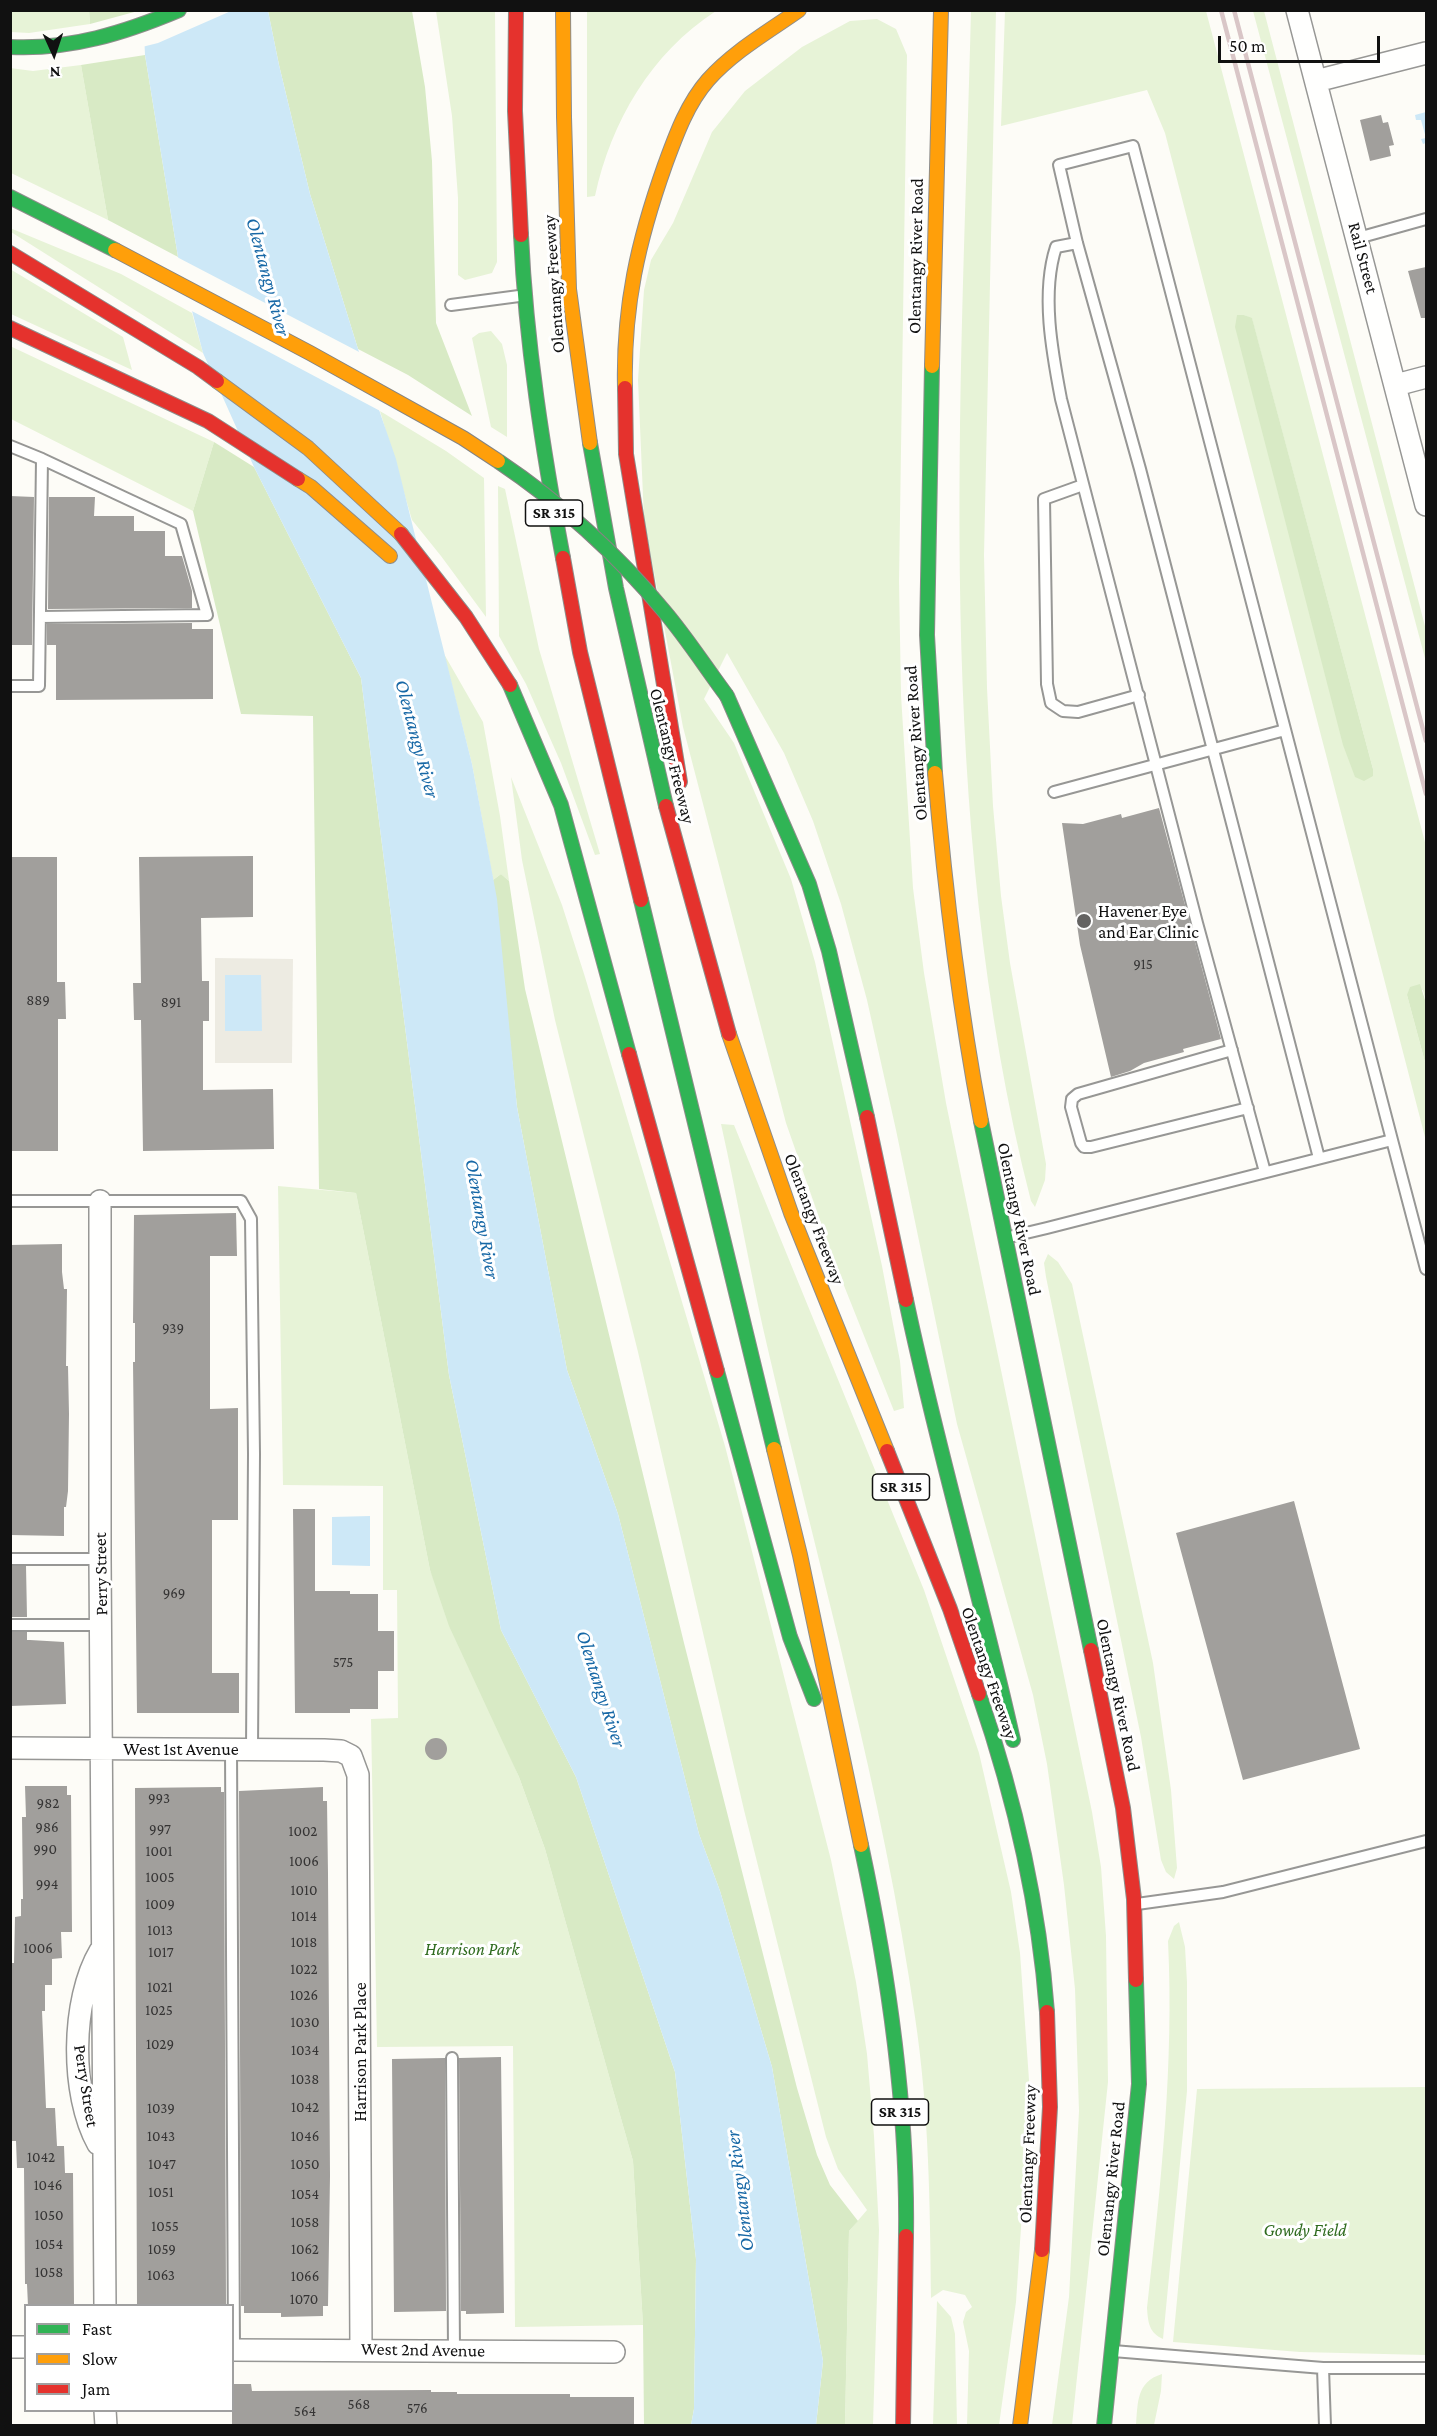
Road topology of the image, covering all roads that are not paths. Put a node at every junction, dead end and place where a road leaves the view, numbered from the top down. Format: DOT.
graph roads {
  1 [pos="179,10"];
  2 [pos="516,10"];
  3 [pos="563,10"];
  4 [pos="799,10"];
  5 [pos="941,10"];
  6 [pos="1297,10"];
  7 [pos="10,47"];
  8 [pos="1426,53"];
  9 [pos="1316,81"];
  10 [pos="10,196"];
  11 [pos="1426,219"];
  12 [pos="1358,238"];
  13 [pos="1077,243"];
  14 [pos="10,253"];
  15 [pos="524,296"];
  16 [pos="451,305"];
  17 [pos="10,328"];
  18 [pos="1426,377"];
  19 [pos="1396,385"];
  20 [pos="10,446"];
  21 [pos="42,459"];
  22 [pos="1083,485"];
  23 [pos="1426,506"];
  24 [pos="399,566"];
  25 [pos="40,617"];
  26 [pos="10,686"];
  27 [pos="1139,694"];
  28 [pos="1285,730"];
  29 [pos="1213,750"];
  30 [pos="1157,765"];
  31 [pos="534,779"];
  32 [pos="1054,792"];
  33 [pos="683,798"];
  34 [pos="691,844"];
  35 [pos="586,892"];
  36 [pos="716,992"];
  37 [pos="1232,1050"];
  38 [pos="1248,1108"];
  39 [pos="1392,1140"];
  40 [pos="1319,1158"];
  41 [pos="1265,1172"];
  42 [pos="10,1201"];
  43 [pos="100,1201"];
  44 [pos="1005,1238"];
  45 [pos="1426,1269"];
  46 [pos="100,1558"];
  47 [pos="10,1559"];
  48 [pos="10,1624"];
  49 [pos="101,1624"];
  50 [pos="10,1748"];
  51 [pos="231,1749"];
  52 [pos="252,1749"];
  53 [pos="102,1750"];
  54 [pos="1015,1753"];
  55 [pos="351,1756"];
  56 [pos="1018,1775"];
  57 [pos="854,1803"];
  58 [pos="1426,1840"];
  59 [pos="1134,1904"];
  60 [pos="1036,1917"];
  61 [pos="452,2058"];
  62 [pos="105,2304"];
  63 [pos="233,2304"];
  64 [pos="361,2349"];
  65 [pos="234,2350"];
  66 [pos="454,2351"];
  67 [pos="1110,2351"];
  68 [pos="614,2352"];
  69 [pos="1323,2368"];
  70 [pos="1426,2368"];
  71 [pos="903,2426"];
  72 [pos="1020,2426"];
  73 [pos="1104,2426"];
  74 [pos="1325,2426"];
  1 -- 7 [label="main road"];
  2 -- 15 [label="main road, Olentangy Freeway / SR 315"];
  3 -- 36 [label="main road, Olentangy Freeway / SR 315"];
  4 -- 33 [label="main road"];
  5 -- 44 [label="main road, Olentangy River Road"];
  6 -- 9 [label="street, Rail Street"];
  8 -- 9 [label="street"];
  9 -- 12 [label="street, Rail Street"];
  10 -- 54 [label="main road, bridge"];
  11 -- 12 [label="lane"];
  12 -- 19 [label="street, Rail Street"];
  13 -- 22 [label="lane"];
  13 -- 28 [label="lane"];
  13 -- 29 [label="lane"];
  14 -- 35 [label="main road"];
  15 -- 16 [label="lane"];
  15 -- 57 [label="main road, Olentangy Freeway / SR 315"];
  17 -- 24 [label="main road"];
  18 -- 19 [label="street"];
  19 -- 23 [label="street, Rail Street"];
  20 -- 21 [label="lane"];
  21 -- 25 [label="lane"];
  21 -- 25 [label="lane"];
  22 -- 27 [label="lane"];
  22 -- 27 [label="lane"];
  25 -- 26 [label="lane"];
  27 -- 30 [label="lane"];
  28 -- 29 [label="lane"];
  28 -- 39 [label="lane"];
  29 -- 30 [label="lane"];
  29 -- 40 [label="lane"];
  30 -- 32 [label="lane"];
  30 -- 37 [label="lane"];
  31 -- 35 [label="main road"];
  34 -- 36 [label="main road"];
  35 -- 57 [label="main road"];
  36 -- 60 [label="main road, Olentangy Freeway / SR 315"];
  37 -- 38 [label="lane"];
  37 -- 38 [label="lane"];
  38 -- 41 [label="lane"];
  39 -- 40 [label="lane"];
  39 -- 45 [label="lane"];
  40 -- 41 [label="lane"];
  41 -- 44 [label="lane"];
  42 -- 43 [label="lane"];
  43 -- 46 [label="street, Perry Street"];
  43 -- 52 [label="lane"];
  44 -- 59 [label="main road, Olentangy River Road"];
  46 -- 47 [label="lane"];
  46 -- 49 [label="street, Perry Street"];
  48 -- 49 [label="lane"];
  49 -- 53 [label="street, Perry Street"];
  50 -- 53 [label="street, West 1st Avenue"];
  51 -- 52 [label="street, West 1st Avenue"];
  51 -- 53 [label="street, West 1st Avenue"];
  51 -- 63 [label="lane"];
  52 -- 55 [label="street, West 1st Avenue"];
  53 -- 62 [label="street, Perry Street"];
  55 -- 64 [label="street, Harrison Park Place"];
  56 -- 60 [label="main road"];
  57 -- 71 [label="main road, Olentangy Freeway / SR 315"];
  58 -- 59 [label="lane"];
  59 -- 67 [label="main road, Olentangy River Road"];
  60 -- 72 [label="main road, Olentangy Freeway / SR 315"];
  61 -- 66 [label="lane"];
  64 -- 65 [label="street, West 2nd Avenue"];
  64 -- 66 [label="street, West 2nd Avenue"];
  66 -- 68 [label="street, West 2nd Avenue"];
  67 -- 69 [label="lane"];
  67 -- 73 [label="main road, Olentangy River Road"];
  69 -- 70 [label="lane"];
  69 -- 74 [label="lane"];
}
